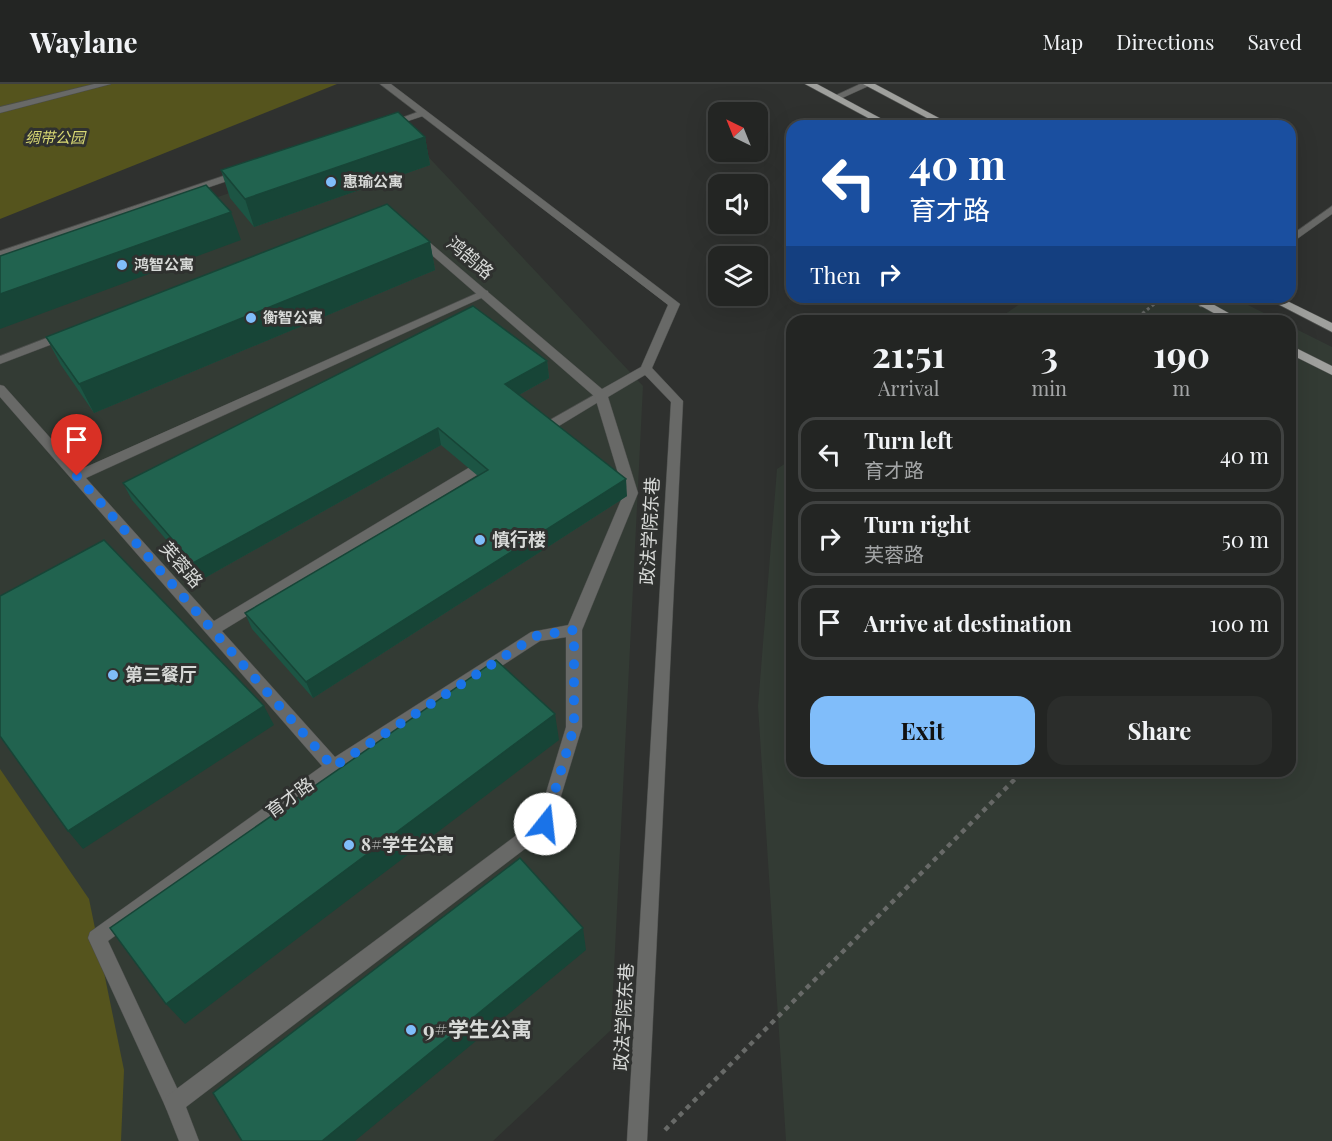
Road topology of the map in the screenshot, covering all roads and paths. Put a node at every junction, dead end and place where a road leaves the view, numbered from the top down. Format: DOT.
graph roads {
  1 [pos="106,84"];
  2 [pos="385,84"];
  3 [pos="810,84"];
  4 [pos="868,84"];
  5 [pos="837,97"];
  6 [pos="0,110"];
  7 [pos="423,113"];
  8 [pos="879,120"];
  9 [pos="937,120"];
  10 [pos="378,128"];
  11 [pos="254,168"];
  12 [pos="1332,208"];
  13 [pos="408,229"];
  14 [pos="1296,236"];
  15 [pos="0,255"];
  16 [pos="484,293"];
  17 [pos="1156,303"];
  18 [pos="1213,303"];
  19 [pos="1282,303"];
  20 [pos="1140,315"];
  21 [pos="1229,315"];
  22 [pos="1332,328"];
  23 [pos="76,330"];
  24 [pos="1296,352"];
  25 [pos="0,360"];
  26 [pos="646,369"];
  27 [pos="1332,371"];
  28 [pos="0,389"];
  29 [pos="601,395"];
  30 [pos="529,438"];
  31 [pos="498,456"];
  32 [pos="77,476"];
  33 [pos="211,630"];
  34 [pos="574,630"];
  35 [pos="333,767"];
  36 [pos="1017,777"];
  37 [pos="174,1103"];
  38 [pos="662,1133"];
  39 [pos="189,1141"];
  40 [pos="637,1141"];
  1 -- 6 [label="street"];
  2 -- 7 [label="street"];
  3 -- 5 [label="main road"];
  4 -- 5 [label="street"];
  4 -- 9 [label="main road"];
  5 -- 8 [label="main road"];
  7 -- 10 [label="street"];
  7 -- 26 [label="street"];
  11 -- 15 [label="street"];
  12 -- 14 [label="street"];
  13 -- 16 [label="street, 鸿鹄路"];
  16 -- 29 [label="street, 鸿鹄路"];
  16 -- 32 [label="street"];
  17 -- 20 [label="path"];
  18 -- 21 [label="main road"];
  19 -- 22 [label="main road"];
  23 -- 25 [label="street"];
  24 -- 27 [label="main road"];
  26 -- 29 [label="street"];
  26 -- 40 [label="street, 政法学院东巷"];
  28 -- 32 [label="street, 芙蓉路"];
  29 -- 30 [label="street"];
  29 -- 34 [label="street"];
  31 -- 33 [label="street"];
  32 -- 33 [label="street, 芙蓉路"];
  33 -- 35 [label="street, 芙蓉路"];
  34 -- 35 [label="street, 育才路"];
  34 -- 37 [label="street"];
  35 -- 37 [label="street, 育才路"];
  36 -- 38 [label="path"];
  37 -- 39 [label="street, 育才路"];
}
